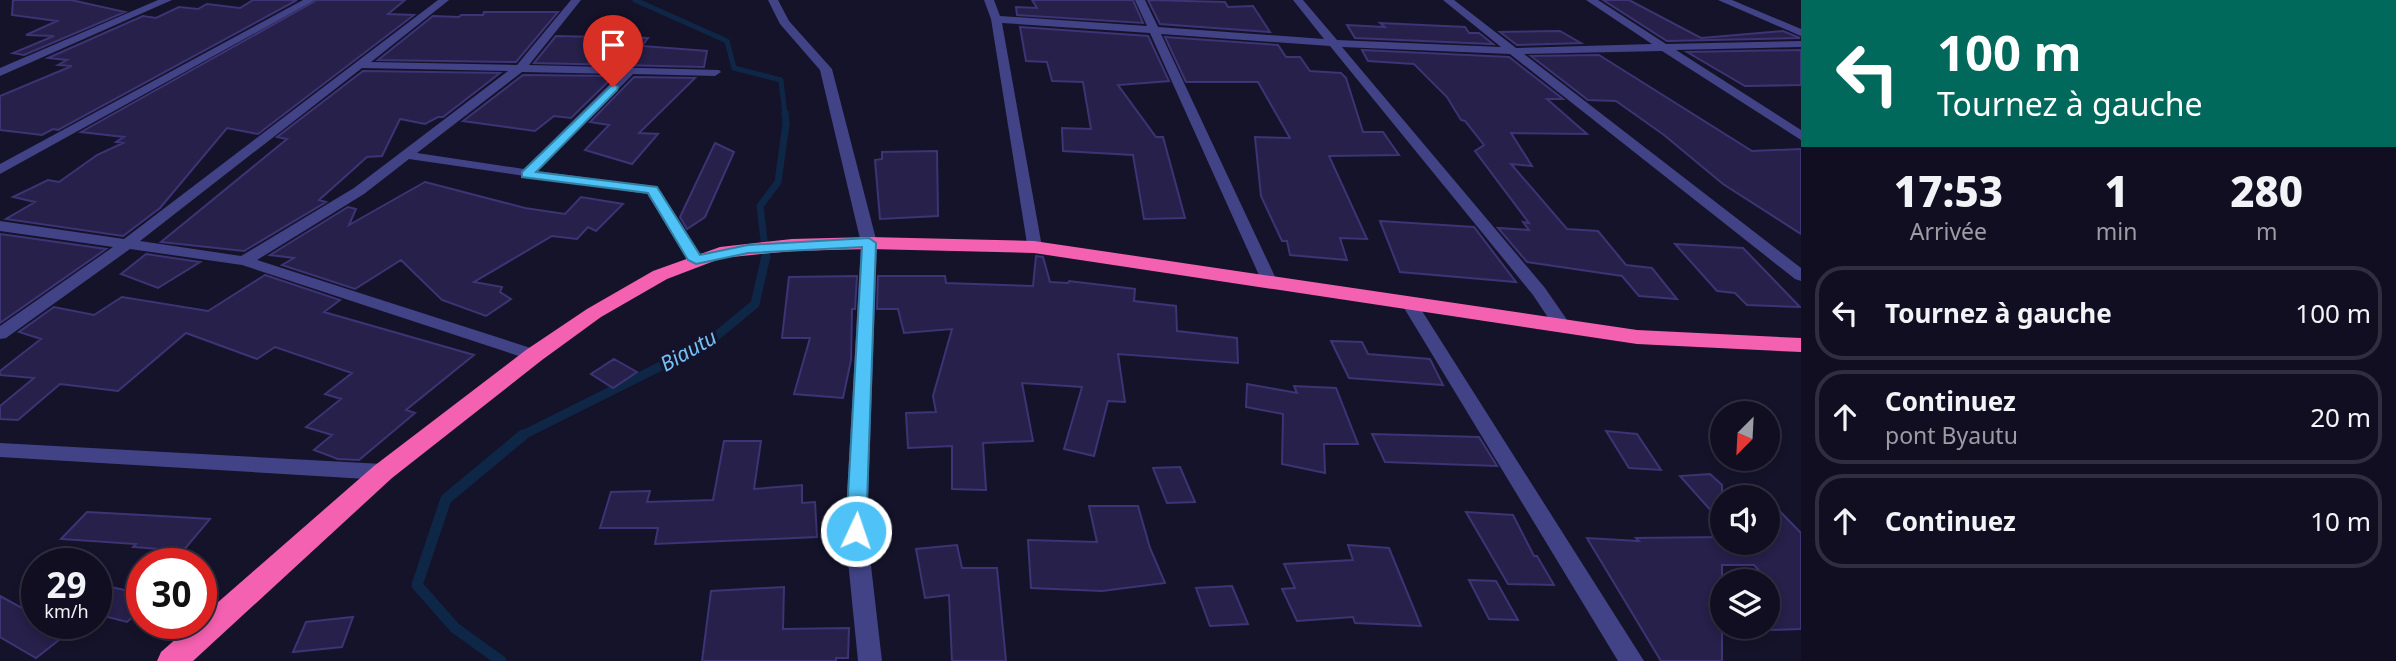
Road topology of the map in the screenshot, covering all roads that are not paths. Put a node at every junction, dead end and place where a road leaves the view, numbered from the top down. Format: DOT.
graph roads {
  1 [pos="167,0"];
  2 [pos="310,0"];
  3 [pos="444,0"];
  4 [pos="576,0"];
  5 [pos="773,0"];
  6 [pos="989,0"];
  7 [pos="1140,0"];
  8 [pos="1298,0"];
  9 [pos="1448,0"];
  10 [pos="1591,0"];
  11 [pos="1723,0"];
  12 [pos="996,19"];
  13 [pos="1155,29"];
  14 [pos="1801,33"];
  15 [pos="1335,43"];
  16 [pos="1801,44"];
  17 [pos="1668,49"];
  18 [pos="1511,51"];
  19 [pos="360,65"];
  20 [pos="521,67"];
  21 [pos="630,70"];
  22 [pos="0,72"];
  23 [pos="715,72"];
  24 [pos="1801,136"];
  25 [pos="406,155"];
  26 [pos="0,170"];
  27 [pos="527,174"];
  28 [pos="0,226"];
  29 [pos="869,243"];
  30 [pos="127,244"];
  31 [pos="1034,247"];
  32 [pos="696,260"];
  33 [pos="244,261"];
  34 [pos="1801,276"];
  35 [pos="1269,281"];
  36 [pos="1409,303"];
  37 [pos="1563,327"];
  38 [pos="0,334"];
  39 [pos="1801,345"];
  40 [pos="534,355"];
  41 [pos="0,450"];
  42 [pos="383,471"];
  43 [pos="172,661"];
  44 [pos="870,661"];
  45 [pos="1632,661"];
  1 -- 22 [label="street"];
  2 -- 26 [label="street"];
  3 -- 19 [label="street"];
  4 -- 20 [label="street"];
  5 -- 29 [label="street"];
  6 -- 12 [label="street"];
  7 -- 13 [label="street"];
  8 -- 15 [label="street"];
  9 -- 18 [label="street"];
  10 -- 17 [label="street"];
  11 -- 14 [label="street"];
  12 -- 13 [label="street"];
  12 -- 31 [label="street"];
  13 -- 15 [label="street"];
  13 -- 35 [label="street"];
  15 -- 18 [label="street"];
  15 -- 37 [label="street"];
  16 -- 17 [label="street"];
  17 -- 18 [label="street"];
  17 -- 24 [label="street"];
  18 -- 34 [label="street"];
  19 -- 20 [label="street"];
  19 -- 30 [label="street"];
  20 -- 21 [label="street"];
  20 -- 25 [label="street"];
  21 -- 23 [label="street"];
  21 -- 27 [label="street"];
  25 -- 27 [label="street"];
  25 -- 33 [label="street"];
  27 -- 32 [label="street"];
  28 -- 30 [label="street"];
  29 -- 31 [label="highway"];
  29 -- 32 [label="highway"];
  29 -- 44 [label="street"];
  30 -- 33 [label="street"];
  30 -- 38 [label="street"];
  31 -- 35 [label="highway"];
  32 -- 40 [label="highway"];
  33 -- 40 [label="street"];
  35 -- 36 [label="highway"];
  36 -- 37 [label="highway"];
  36 -- 45 [label="street"];
  37 -- 39 [label="highway"];
  40 -- 42 [label="highway"];
  41 -- 42 [label="street"];
  42 -- 43 [label="highway"];
}
